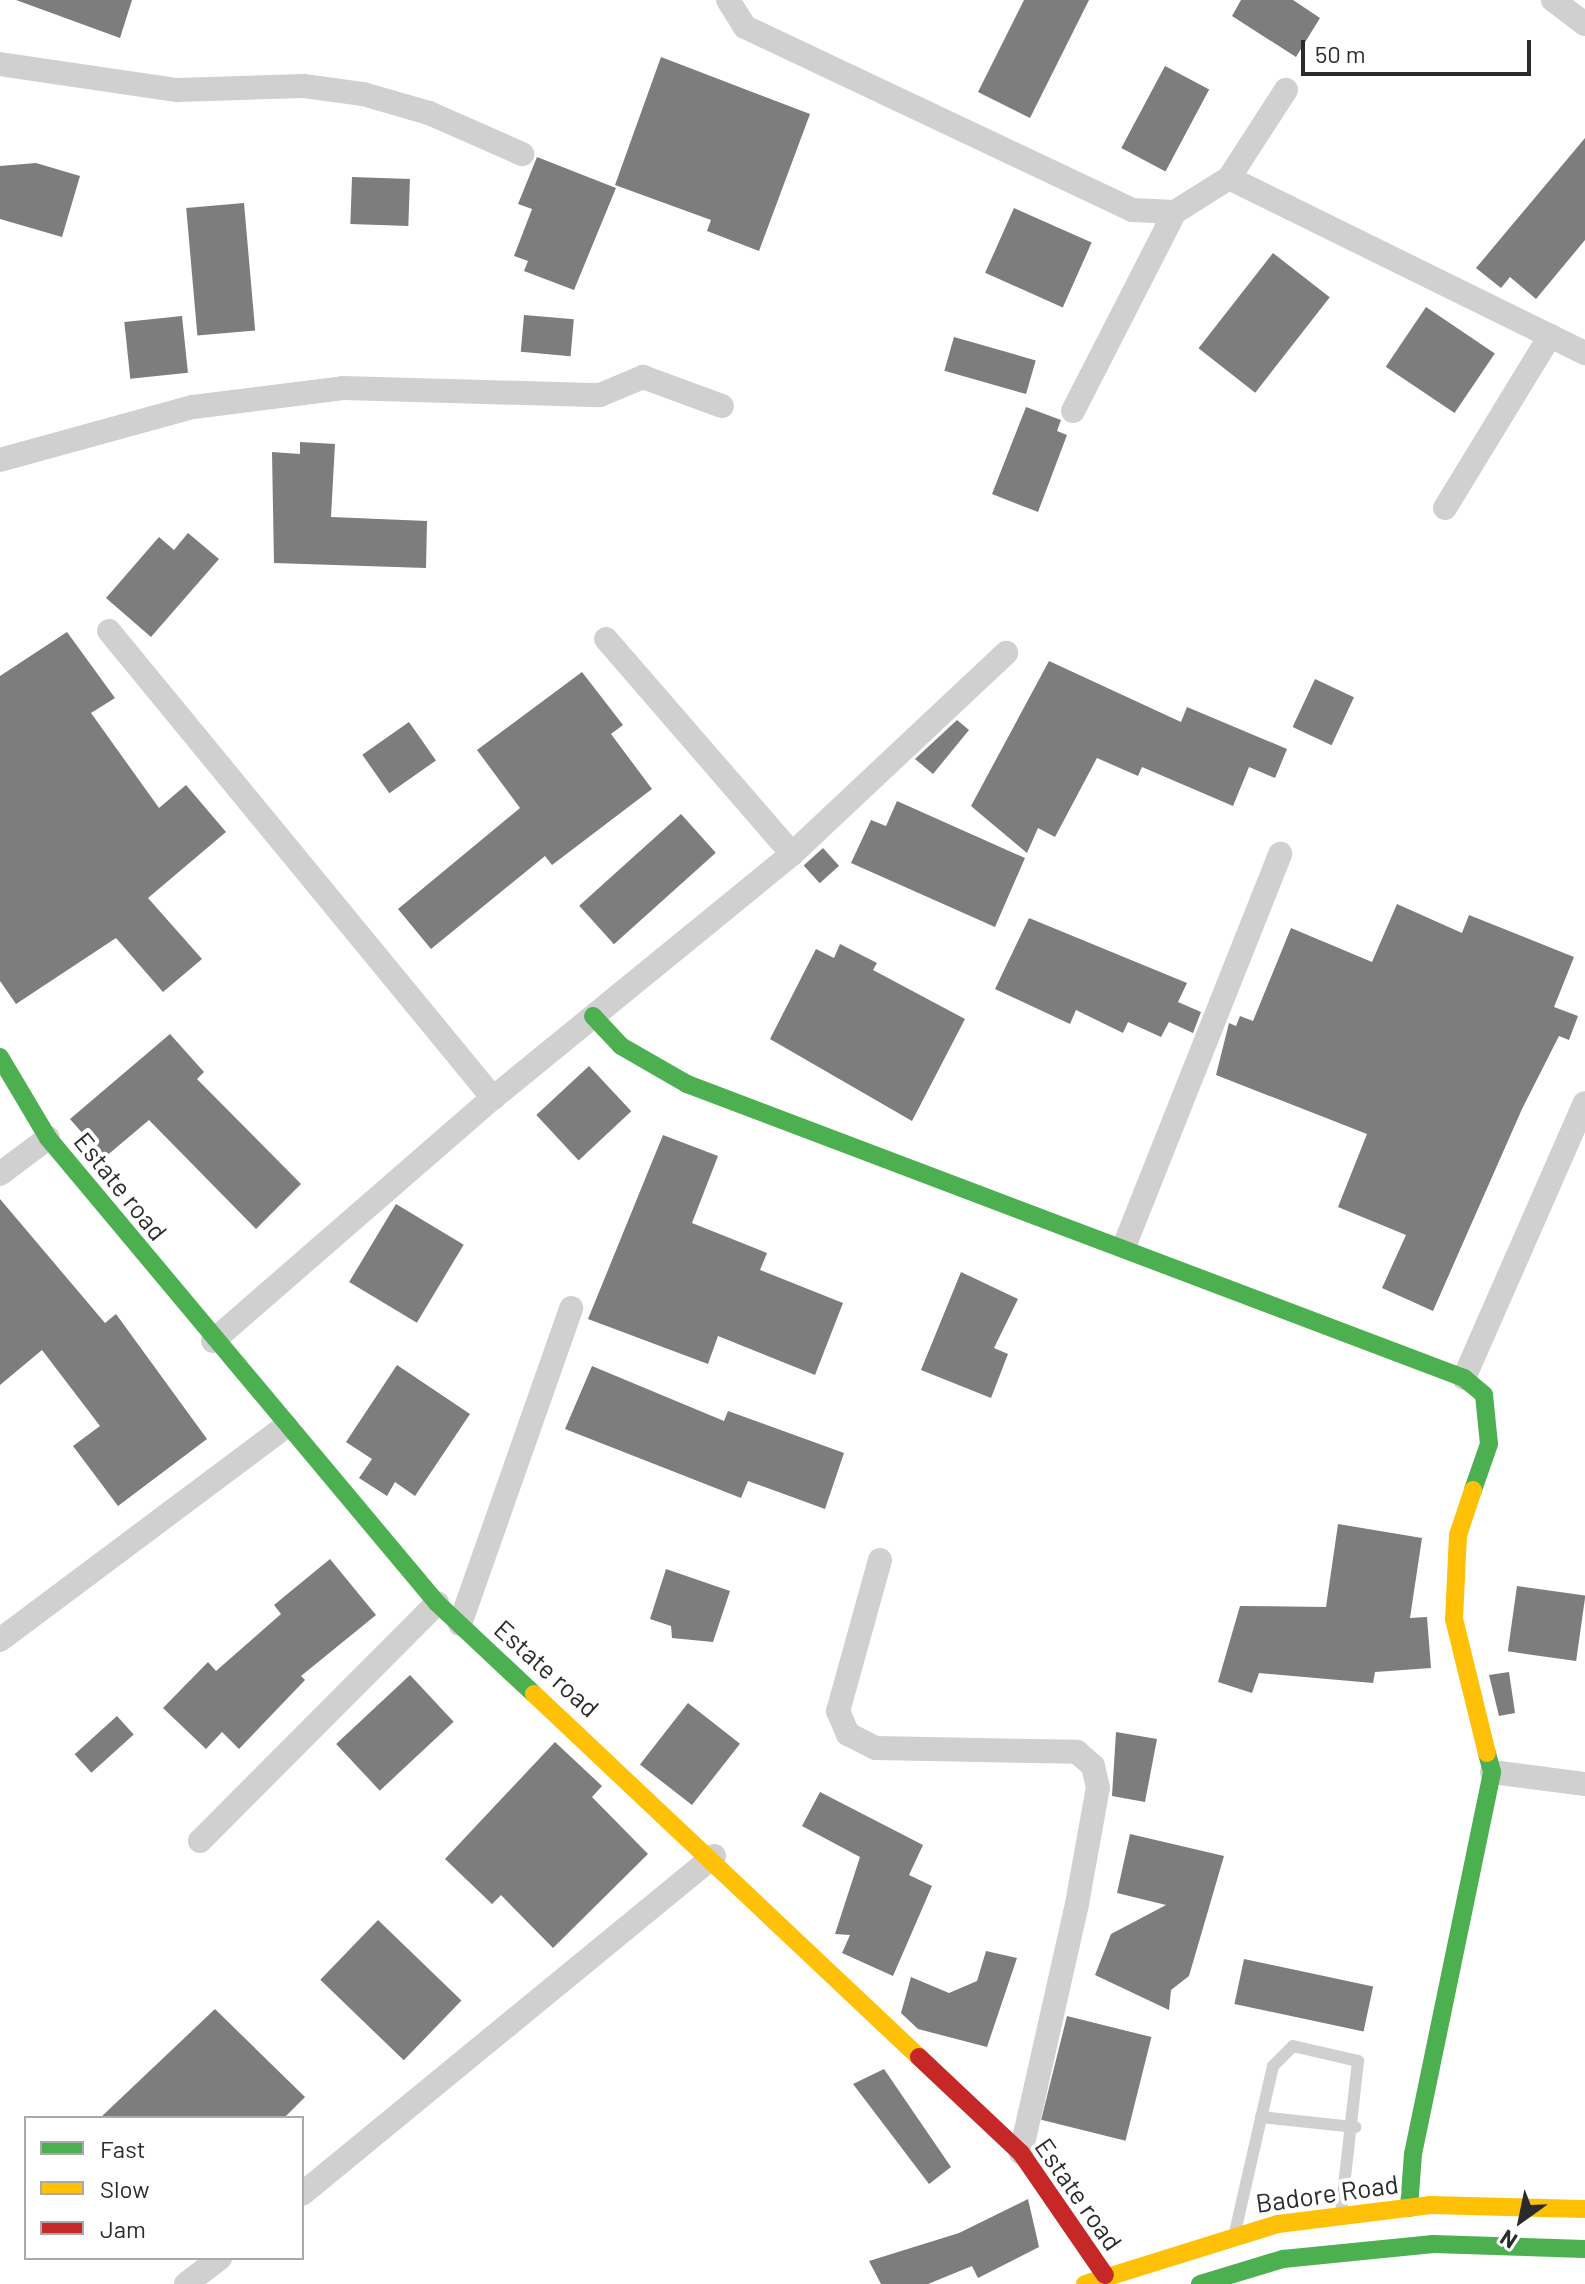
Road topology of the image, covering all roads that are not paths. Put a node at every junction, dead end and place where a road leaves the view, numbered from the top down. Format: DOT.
graph roads {
  1 [pos="728,0"];
  2 [pos="1553,0"];
  3 [pos="1585,24"];
  4 [pos="0,64"];
  5 [pos="1286,90"];
  6 [pos="522,154"];
  7 [pos="1229,178"];
  8 [pos="1175,212"];
  9 [pos="1550,336"];
  10 [pos="1585,353"];
  11 [pos="722,406"];
  12 [pos="1073,411"];
  13 [pos="0,460"];
  14 [pos="1445,508"];
  15 [pos="109,631"];
  16 [pos="606,639"];
  17 [pos="1006,653"];
  18 [pos="792,854"];
  19 [pos="1280,854"];
  20 [pos="593,1016"];
  21 [pos="0,1057"];
  22 [pos="493,1098"];
  23 [pos="1585,1103"];
  24 [pos="48,1138"];
  25 [pos="0,1174"];
  26 [pos="1125,1244"];
  27 [pos="571,1308"];
  28 [pos="213,1341"];
  29 [pos="1464,1378"];
  30 [pos="286,1426"];
  31 [pos="880,1560"];
  32 [pos="437,1603"];
  33 [pos="460,1624"];
  34 [pos="0,1640"];
  35 [pos="1492,1772"];
  36 [pos="1585,1784"];
  37 [pos="200,1841"];
  38 [pos="714,1856"];
  39 [pos="1261,2117"];
  40 [pos="1355,2127"];
  41 [pos="1021,2153"];
  42 [pos="304,2192"];
  43 [pos="1409,2208"];
  44 [pos="1585,2209"];
  45 [pos="1340,2216"];
  46 [pos="1235,2232"];
  47 [pos="1585,2249"];
  48 [pos="217,2260"];
  49 [pos="1105,2275"];
  50 [pos="186,2284"];
  51 [pos="1085,2284"];
  52 [pos="1200,2284"];
  1 -- 8 [label="street"];
  2 -- 3 [label="street"];
  4 -- 6 [label="street"];
  5 -- 7 [label="street"];
  7 -- 8 [label="street"];
  7 -- 9 [label="street"];
  8 -- 12 [label="street"];
  9 -- 10 [label="street"];
  9 -- 14 [label="street"];
  11 -- 13 [label="street"];
  15 -- 22 [label="street"];
  16 -- 18 [label="street"];
  17 -- 18 [label="street"];
  18 -- 20 [label="street"];
  19 -- 26 [label="street"];
  20 -- 22 [label="street"];
  20 -- 26 [label="street"];
  21 -- 24 [label="street, Estate road"];
  22 -- 28 [label="street"];
  23 -- 29 [label="street"];
  24 -- 25 [label="street"];
  24 -- 28 [label="street, Estate road"];
  26 -- 29 [label="street"];
  27 -- 33 [label="street"];
  28 -- 30 [label="street, Estate road"];
  29 -- 35 [label="street"];
  30 -- 32 [label="street, Estate road"];
  30 -- 34 [label="street"];
  31 -- 41 [label="street"];
  32 -- 33 [label="street, Estate road"];
  32 -- 37 [label="street"];
  33 -- 38 [label="street, Estate road"];
  35 -- 36 [label="street"];
  35 -- 43 [label="street"];
  38 -- 41 [label="street, Estate road"];
  38 -- 42 [label="street"];
  39 -- 40 [label="lane"];
  39 -- 40 [label="lane"];
  39 -- 46 [label="lane"];
  40 -- 45 [label="lane"];
  41 -- 49 [label="street, Estate road"];
  43 -- 44 [label="street, Badore Road"];
  43 -- 45 [label="street, Badore Road"];
  45 -- 46 [label="street, Badore Road"];
  46 -- 49 [label="street, Badore Road"];
  47 -- 52 [label="street"];
  48 -- 50 [label="street"];
  49 -- 51 [label="street, Badore Road"];
}
